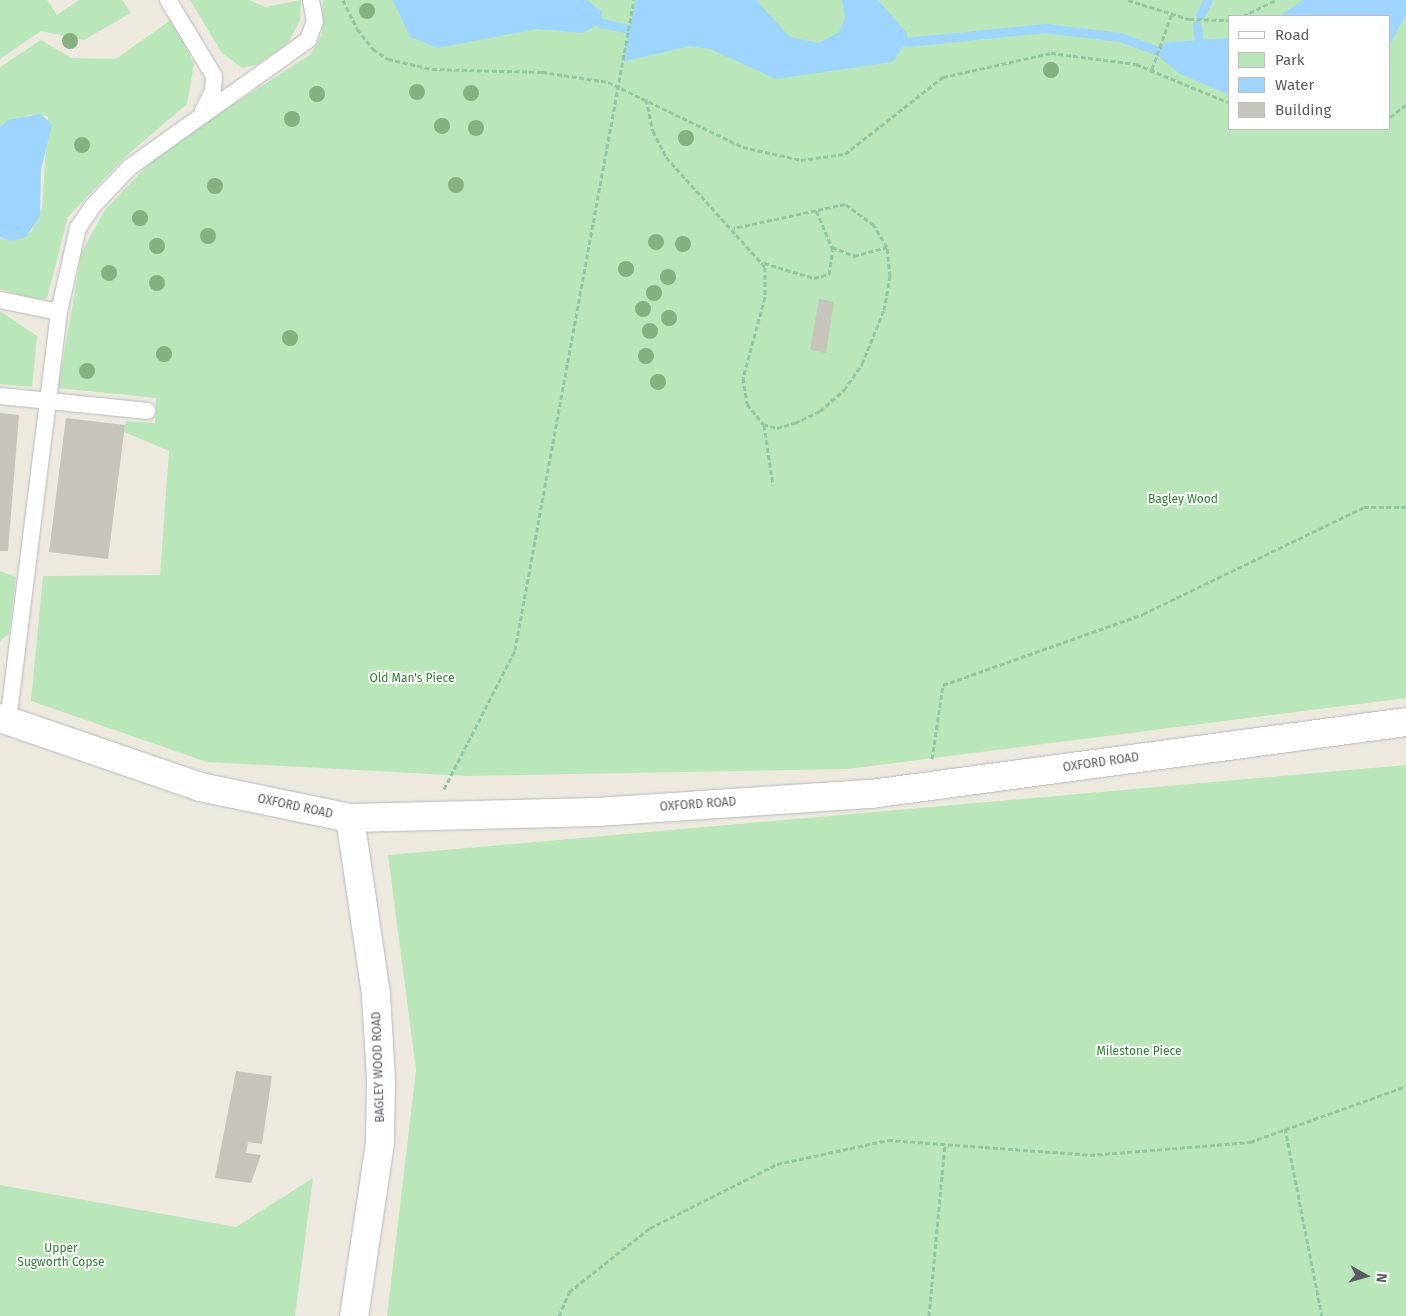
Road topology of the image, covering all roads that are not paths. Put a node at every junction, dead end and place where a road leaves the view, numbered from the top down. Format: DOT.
graph roads {
  1 [pos="168,0"];
  2 [pos="311,0"];
  3 [pos="203,111"];
  4 [pos="0,300"];
  5 [pos="59,312"];
  6 [pos="0,396"];
  7 [pos="48,402"];
  8 [pos="147,411"];
  9 [pos="4,720"];
  10 [pos="1406,722"];
  11 [pos="350,818"];
  12 [pos="354,1316"];
  1 -- 3 [label="lane"];
  2 -- 3 [label="lane"];
  3 -- 5 [label="lane"];
  4 -- 5 [label="lane"];
  5 -- 7 [label="lane"];
  6 -- 7 [label="lane"];
  7 -- 8 [label="lane"];
  7 -- 9 [label="lane"];
  9 -- 11 [label="street, OXFORD ROAD"];
  10 -- 11 [label="street, OXFORD ROAD"];
  11 -- 12 [label="street, BAGLEY WOOD ROAD"];
}
